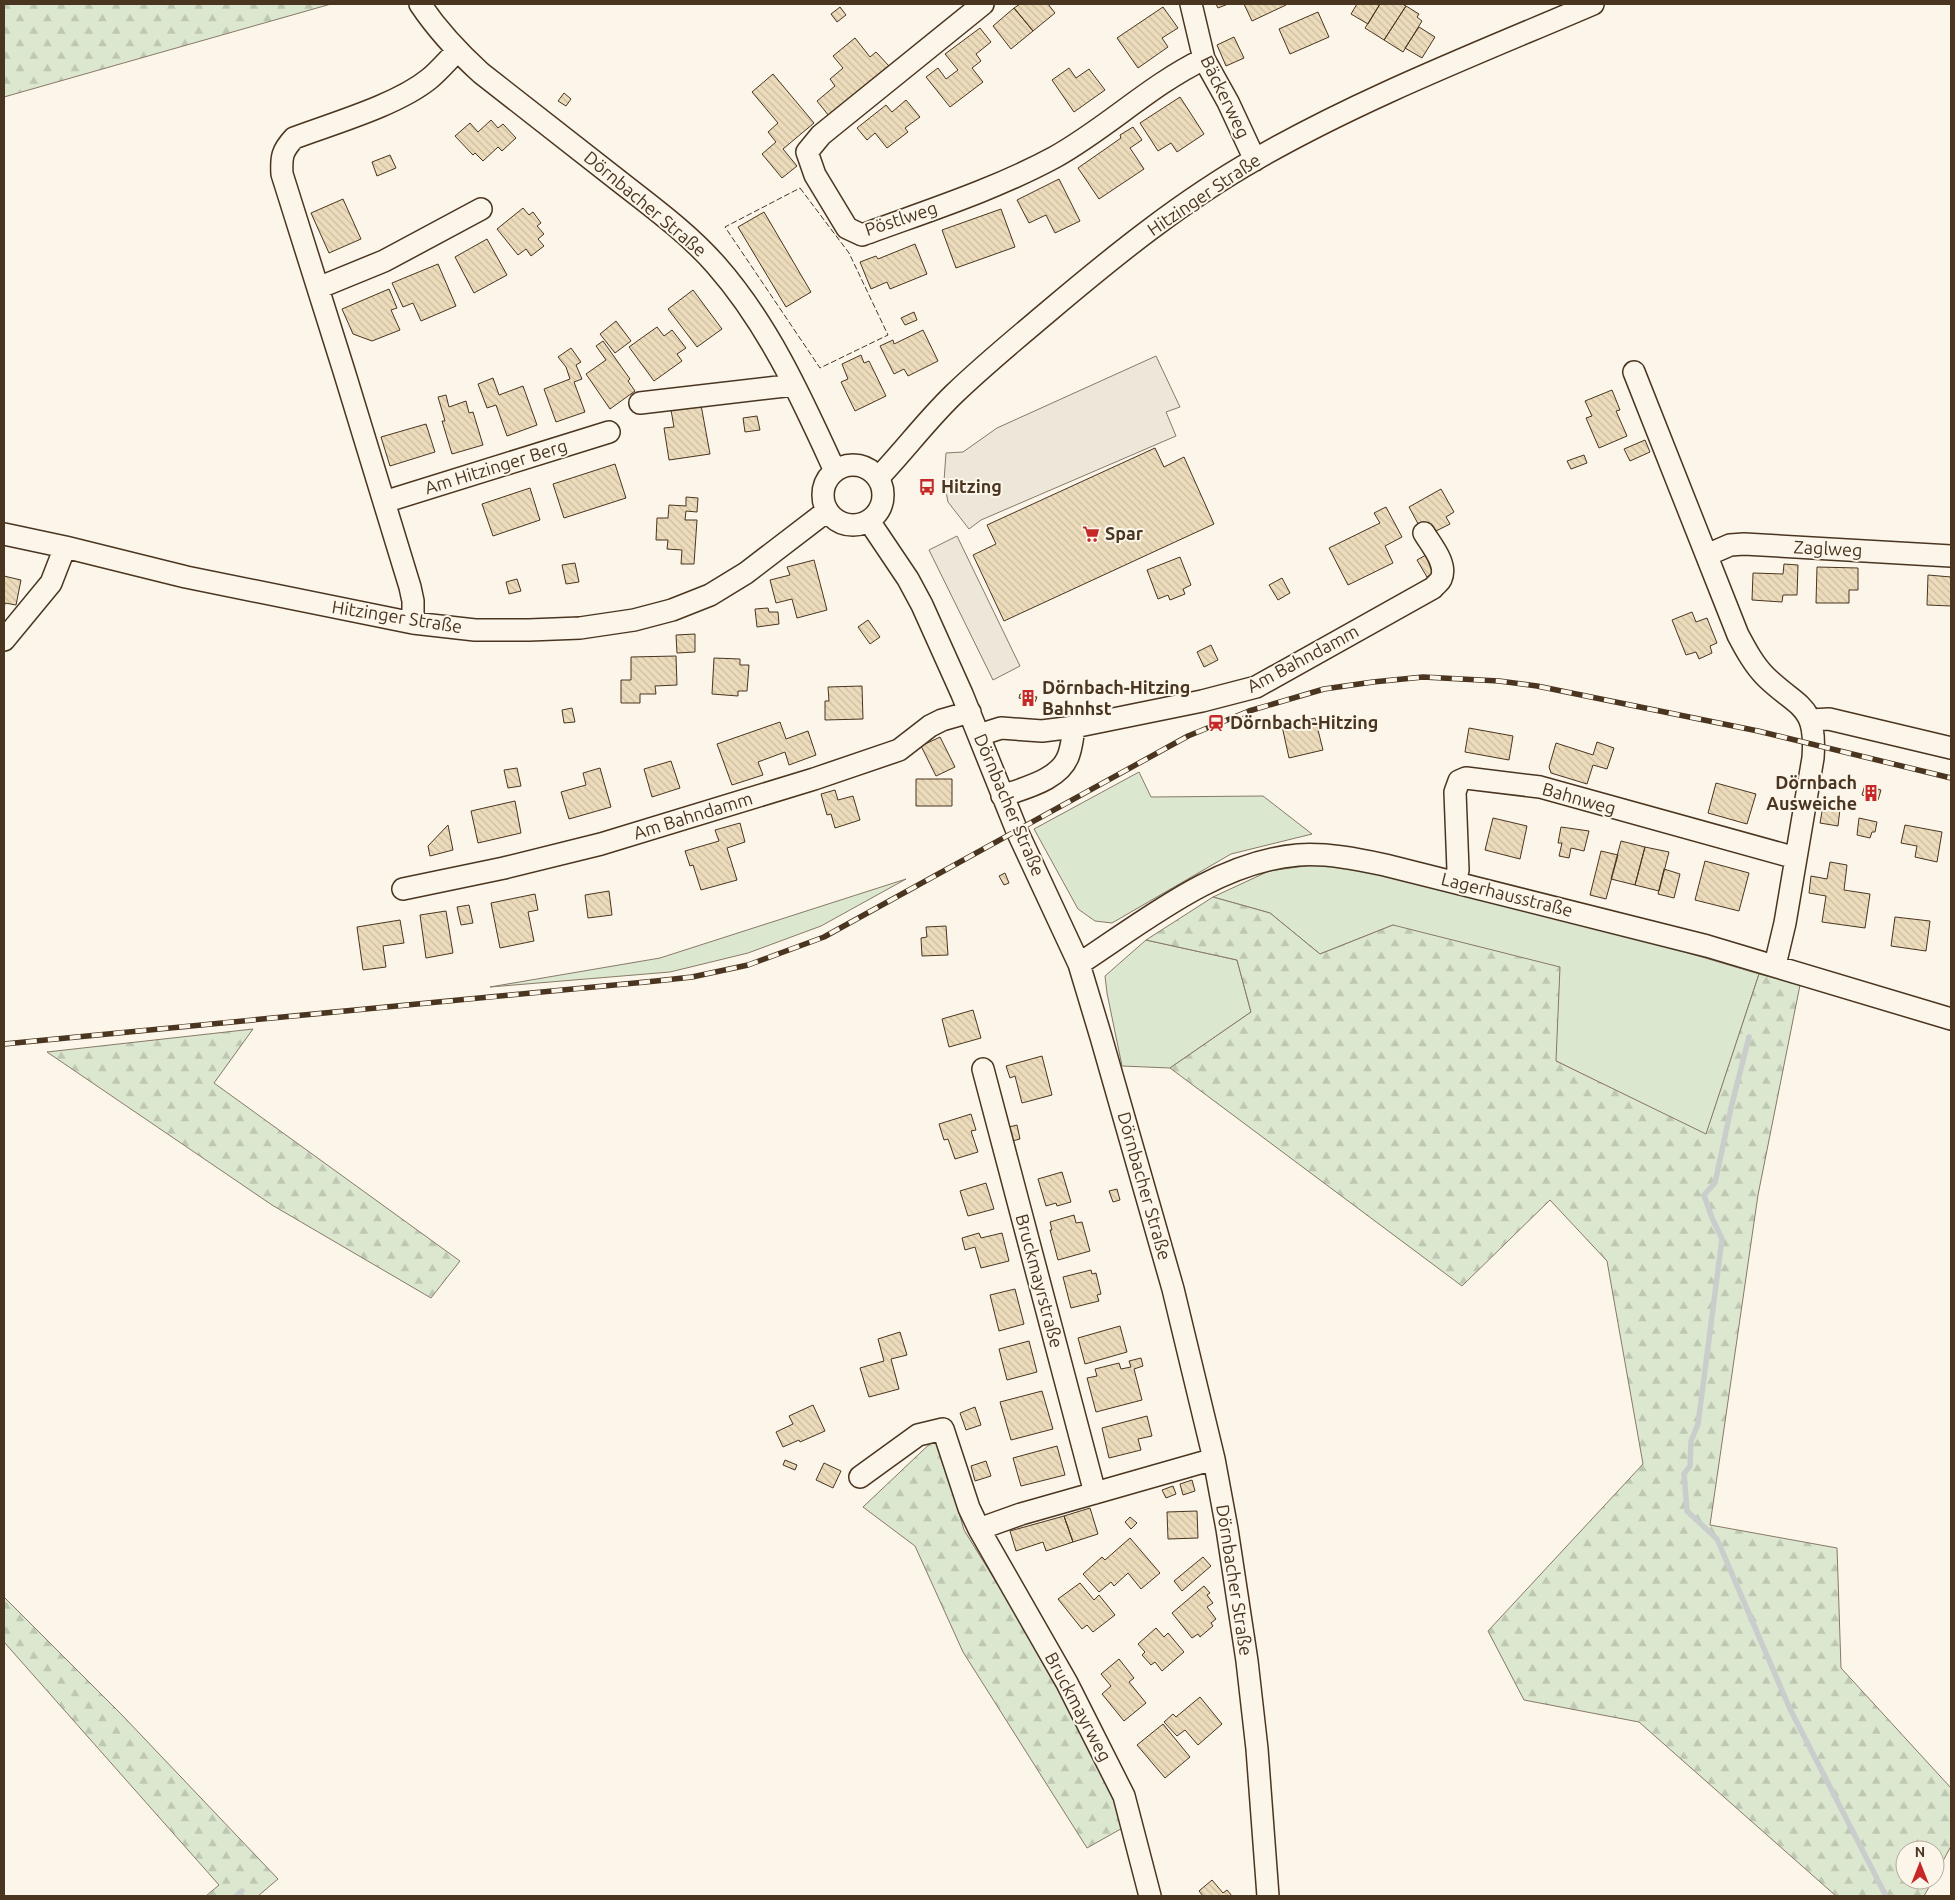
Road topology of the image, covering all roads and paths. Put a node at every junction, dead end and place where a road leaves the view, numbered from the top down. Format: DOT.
graph roads {
  1 [pos="420,4"];
  2 [pos="983,4"];
  3 [pos="1191,4"];
  4 [pos="1593,4"];
  5 [pos="457,51"];
  6 [pos="1204,59"];
  7 [pos="1255,160"];
  8 [pos="481,209"];
  9 [pos="318,288"];
  10 [pos="1634,372"];
  11 [pos="794,384"];
  12 [pos="640,403"];
  13 [pos="609,432"];
  14 [pos="835,471"];
  15 [pos="878,478"];
  16 [pos="384,502"];
  17 [pos="827,511"];
  18 [pos="869,521"];
  19 [pos="4,534"];
  20 [pos="1424,534"];
  21 [pos="65,547"];
  22 [pos="1707,555"];
  23 [pos="1951,556"];
  24 [pos="413,623"];
  25 [pos="4,640"];
  26 [pos="970,712"];
  27 [pos="1811,720"];
  28 [pos="1074,727"];
  29 [pos="979,735"];
  30 [pos="1951,748"];
  31 [pos="1002,796"];
  32 [pos="1796,858"];
  33 [pos="1455,882"];
  34 [pos="403,889"];
  35 [pos="1079,964"];
  36 [pos="1775,965"];
  37 [pos="1951,1019"];
  38 [pos="983,1069"];
  39 [pos="1214,1459"];
  40 [pos="860,1477"];
  41 [pos="1095,1494"];
  42 [pos="979,1529"];
  43 [pos="1150,1896"];
  44 [pos="1268,1896"];
  1 -- 5 [label="street, Dörnbacher Straße"];
  2 -- 6 [label="street, Pöstlweg"];
  3 -- 6 [label="street, Bäckerweg"];
  4 -- 7 [label="street, Hitzinger Straße"];
  5 -- 9 [label="street"];
  5 -- 11 [label="street, Dörnbacher Straße"];
  6 -- 7 [label="street, Bäckerweg"];
  7 -- 15 [label="street, Hitzinger Straße"];
  8 -- 9 [label="street"];
  9 -- 16 [label="street"];
  10 -- 22 [label="street"];
  11 -- 12 [label="street"];
  11 -- 14 [label="street, Dörnbacher Straße"];
  13 -- 16 [label="street, Am Hitzinger Berg"];
  14 -- 15 [label="street"];
  14 -- 17 [label="street"];
  15 -- 18 [label="street"];
  16 -- 24 [label="street"];
  17 -- 18 [label="street"];
  17 -- 24 [label="street, Hitzinger Straße"];
  18 -- 26 [label="street, Dörnbacher Straße"];
  19 -- 21 [label="street, Hitzinger Straße"];
  20 -- 28 [label="street, Am Bahndamm"];
  21 -- 24 [label="street, Hitzinger Straße"];
  21 -- 25 [label="street"];
  22 -- 23 [label="street, Zaglweg"];
  22 -- 27 [label="street"];
  26 -- 29 [label="street, Dörnbacher Straße"];
  26 -- 34 [label="street, Am Bahndamm"];
  27 -- 30 [label="street"];
  27 -- 32 [label="street"];
  28 -- 29 [label="street, Am Bahndamm"];
  28 -- 31 [label="street"];
  29 -- 31 [label="street, Dörnbacher Straße"];
  31 -- 35 [label="street, Dörnbacher Straße"];
  32 -- 33 [label="street, Bahnweg"];
  32 -- 36 [label="street"];
  33 -- 35 [label="street, Lagerhausstraße"];
  33 -- 36 [label="street, Lagerhausstraße"];
  35 -- 39 [label="street, Dörnbacher Straße"];
  36 -- 37 [label="street, Lagerhausstraße"];
  38 -- 41 [label="street, Bruckmayrstraße"];
  39 -- 41 [label="street"];
  39 -- 44 [label="street, Dörnbacher Straße"];
  40 -- 42 [label="street"];
  41 -- 42 [label="street"];
  42 -- 43 [label="street, Bruckmayrweg"];
}
